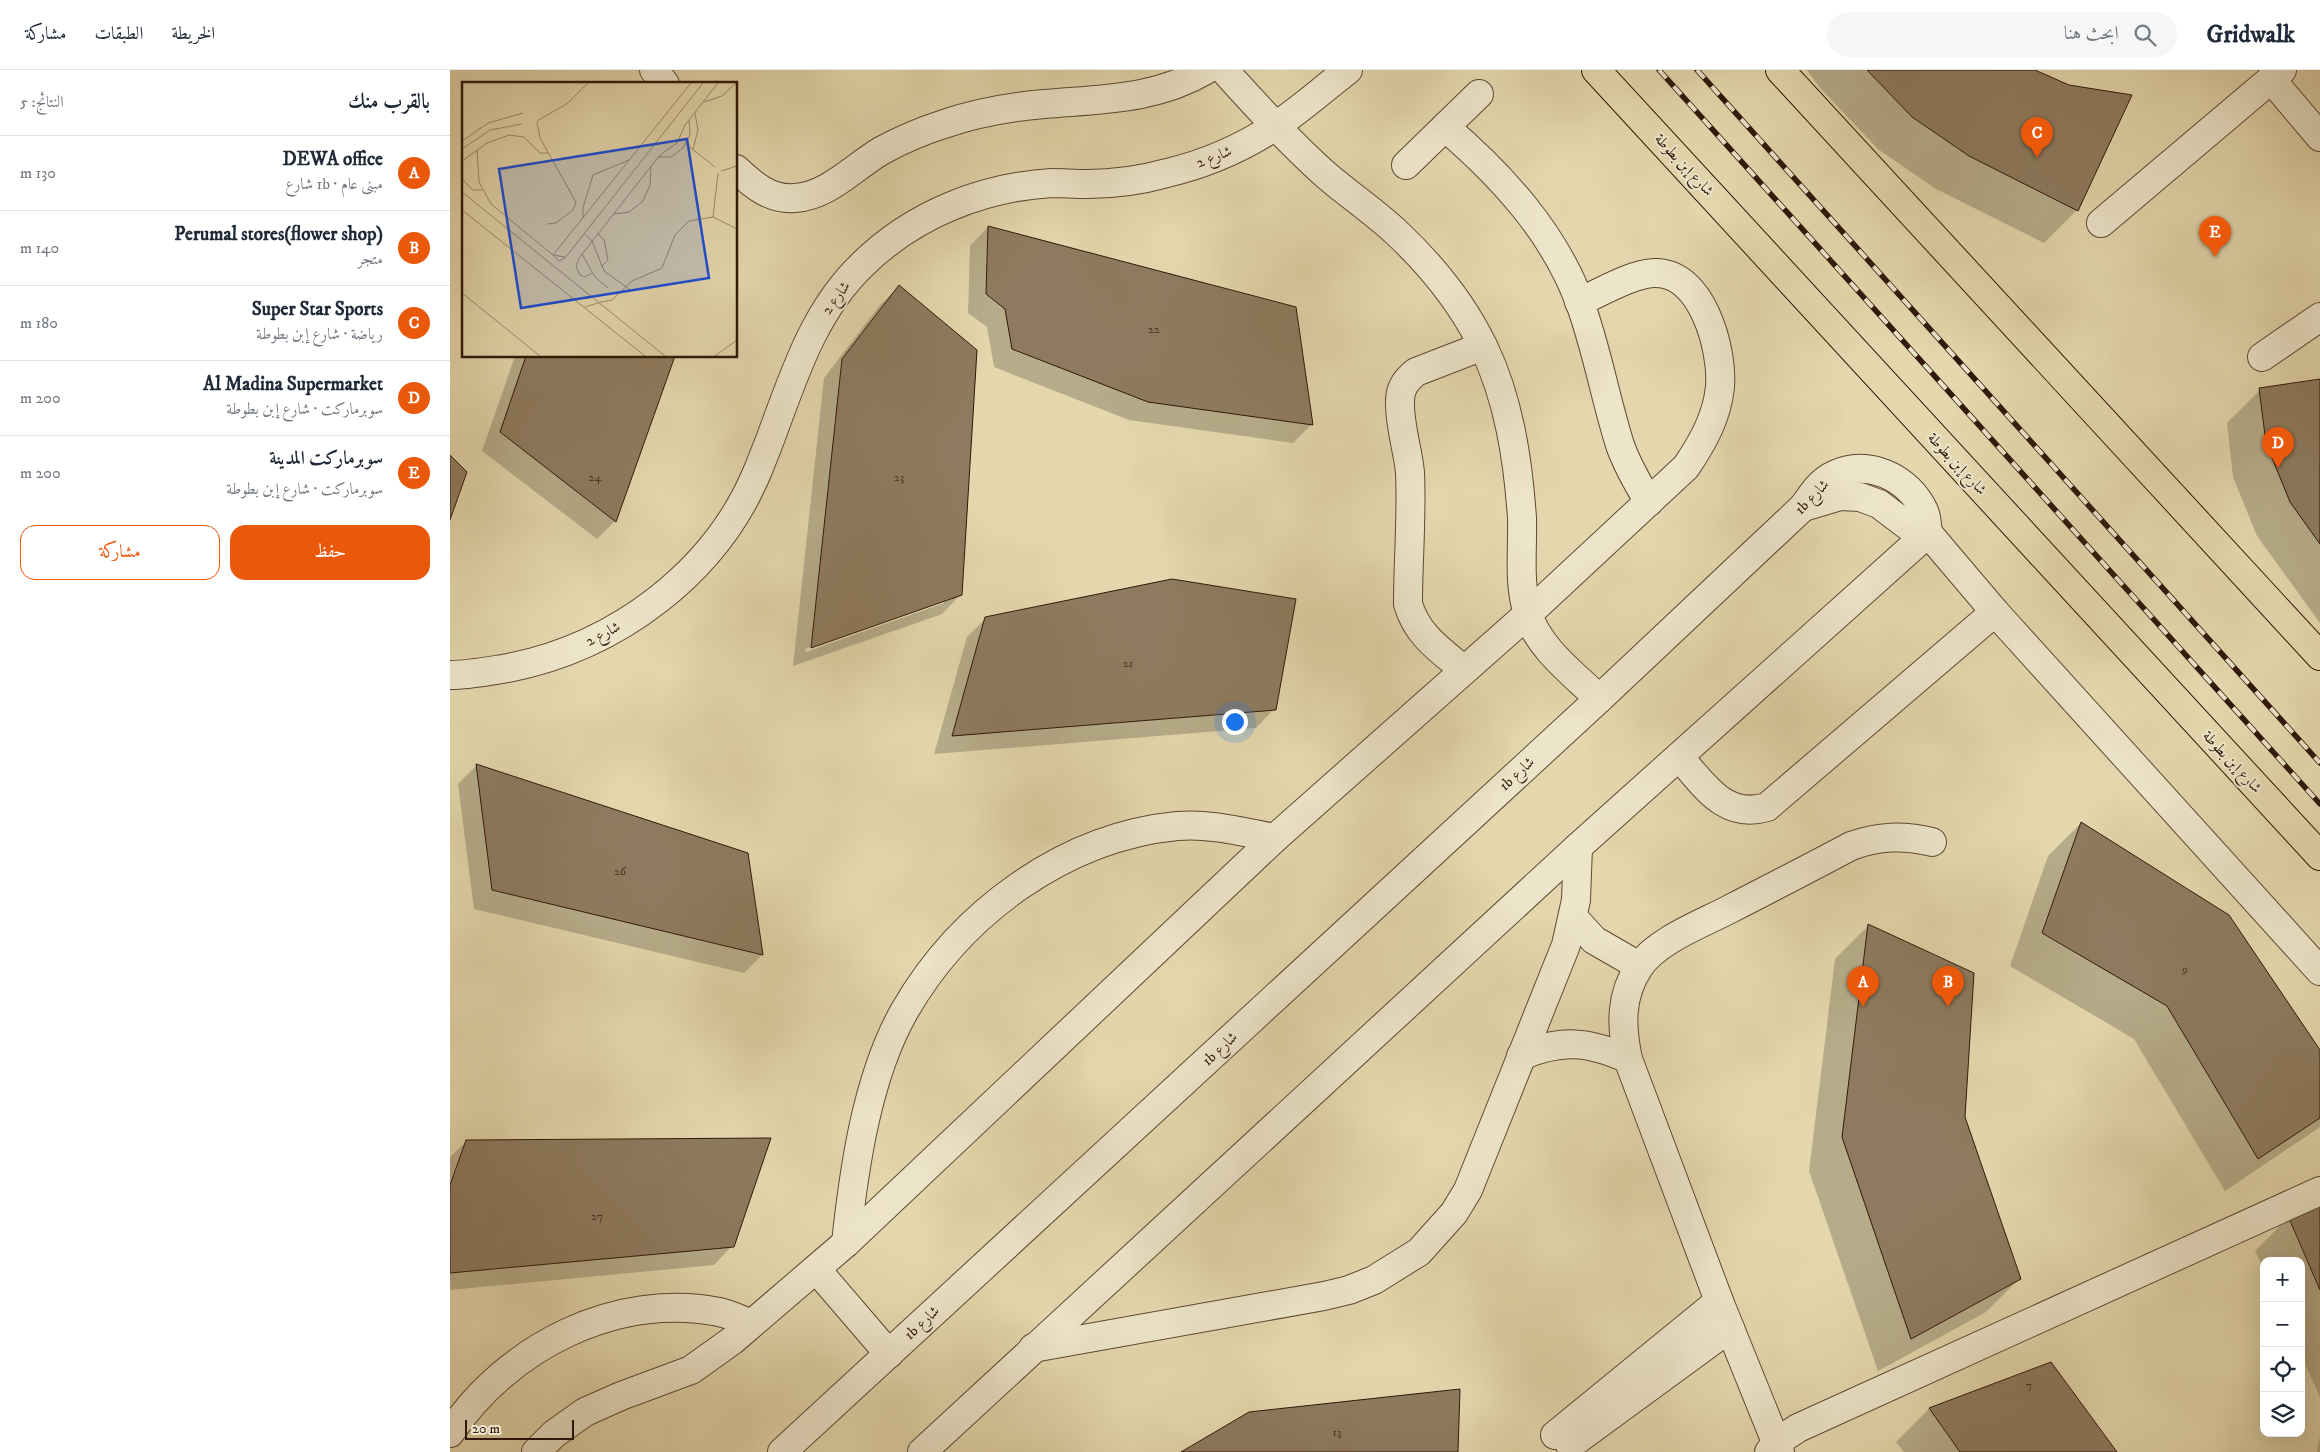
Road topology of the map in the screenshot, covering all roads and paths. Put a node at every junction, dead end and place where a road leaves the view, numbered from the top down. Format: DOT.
graph roads {
  1 [pos="654,70"];
  2 [pos="1206,70"];
  3 [pos="1224,70"];
  4 [pos="1348,70"];
  5 [pos="1596,70"];
  6 [pos="1780,70"];
  7 [pos="2276,74"];
  8 [pos="663,82"];
  9 [pos="1479,94"];
  10 [pos="1274,127"];
  11 [pos="1445,127"];
  12 [pos="2320,136"];
  13 [pos="1406,165"];
  14 [pos="738,171"];
  15 [pos="2101,223"];
  16 [pos="1579,302"];
  17 [pos="2320,317"];
  18 [pos="1483,346"];
  19 [pos="2262,357"];
  20 [pos="1649,502"];
  21 [pos="1928,533"];
  22 [pos="1996,612"];
  23 [pos="1528,614"];
  24 [pos="2320,656"];
  25 [pos="1463,669"];
  26 [pos="450,675"];
  27 [pos="1599,699"];
  28 [pos="1679,757"];
  29 [pos="1274,838"];
  30 [pos="1932,842"];
  31 [pos="1578,847"];
  32 [pos="2320,856"];
  33 [pos="1574,918"];
  34 [pos="1639,966"];
  35 [pos="2320,971"];
  36 [pos="1521,1056"];
  37 [pos="1628,1059"];
  38 [pos="2320,1191"];
  39 [pos="846,1243"];
  40 [pos="816,1268"];
  41 [pos="1720,1301"];
  42 [pos="751,1324"];
  43 [pos="1730,1328"];
  44 [pos="1033,1348"];
  45 [pos="889,1354"];
  46 [pos="455,1413"];
  47 [pos="930,1449"];
  48 [pos="1775,1449"];
  49 [pos="536,1452"];
  50 [pos="782,1452"];
  1 -- 8 [label="street"];
  2 -- 14 [label="street"];
  3 -- 10 [label="street"];
  4 -- 10 [label="street, شارع 2"];
  5 -- 32 [label="main road, شارع إبن بطوطة"];
  6 -- 24 [label="main road"];
  7 -- 12 [label="street"];
  7 -- 15 [label="street"];
  9 -- 11 [label="street"];
  10 -- 18 [label="street"];
  10 -- 26 [label="street, شارع 2"];
  11 -- 13 [label="street"];
  11 -- 16 [label="street"];
  16 -- 20 [label="street"];
  16 -- 20 [label="street"];
  17 -- 19 [label="street"];
  18 -- 23 [label="street"];
  18 -- 25 [label="street"];
  20 -- 23 [label="street"];
  21 -- 22 [label="street"];
  21 -- 27 [label="street, 1b شارع"];
  21 -- 28 [label="street"];
  22 -- 28 [label="street"];
  22 -- 35 [label="street"];
  23 -- 25 [label="street"];
  23 -- 27 [label="street"];
  25 -- 29 [label="street"];
  27 -- 45 [label="street, 1b شارع"];
  28 -- 31 [label="street"];
  29 -- 39 [label="street"];
  29 -- 39 [label="street"];
  30 -- 34 [label="street"];
  31 -- 33 [label="street"];
  31 -- 44 [label="street"];
  33 -- 34 [label="street"];
  33 -- 36 [label="street"];
  34 -- 37 [label="street"];
  36 -- 37 [label="street"];
  36 -- 44 [label="street"];
  37 -- 41 [label="street"];
  38 -- 48 [label="street"];
  39 -- 40 [label="street"];
  40 -- 42 [label="street"];
  40 -- 45 [label="street"];
  41 -- 43 [label="street"];
  41 -- 43 [label="street"];
  42 -- 46 [label="street"];
  42 -- 49 [label="street"];
  43 -- 48 [label="street"];
  44 -- 47 [label="street"];
  45 -- 50 [label="street, 1b شارع"];
}
